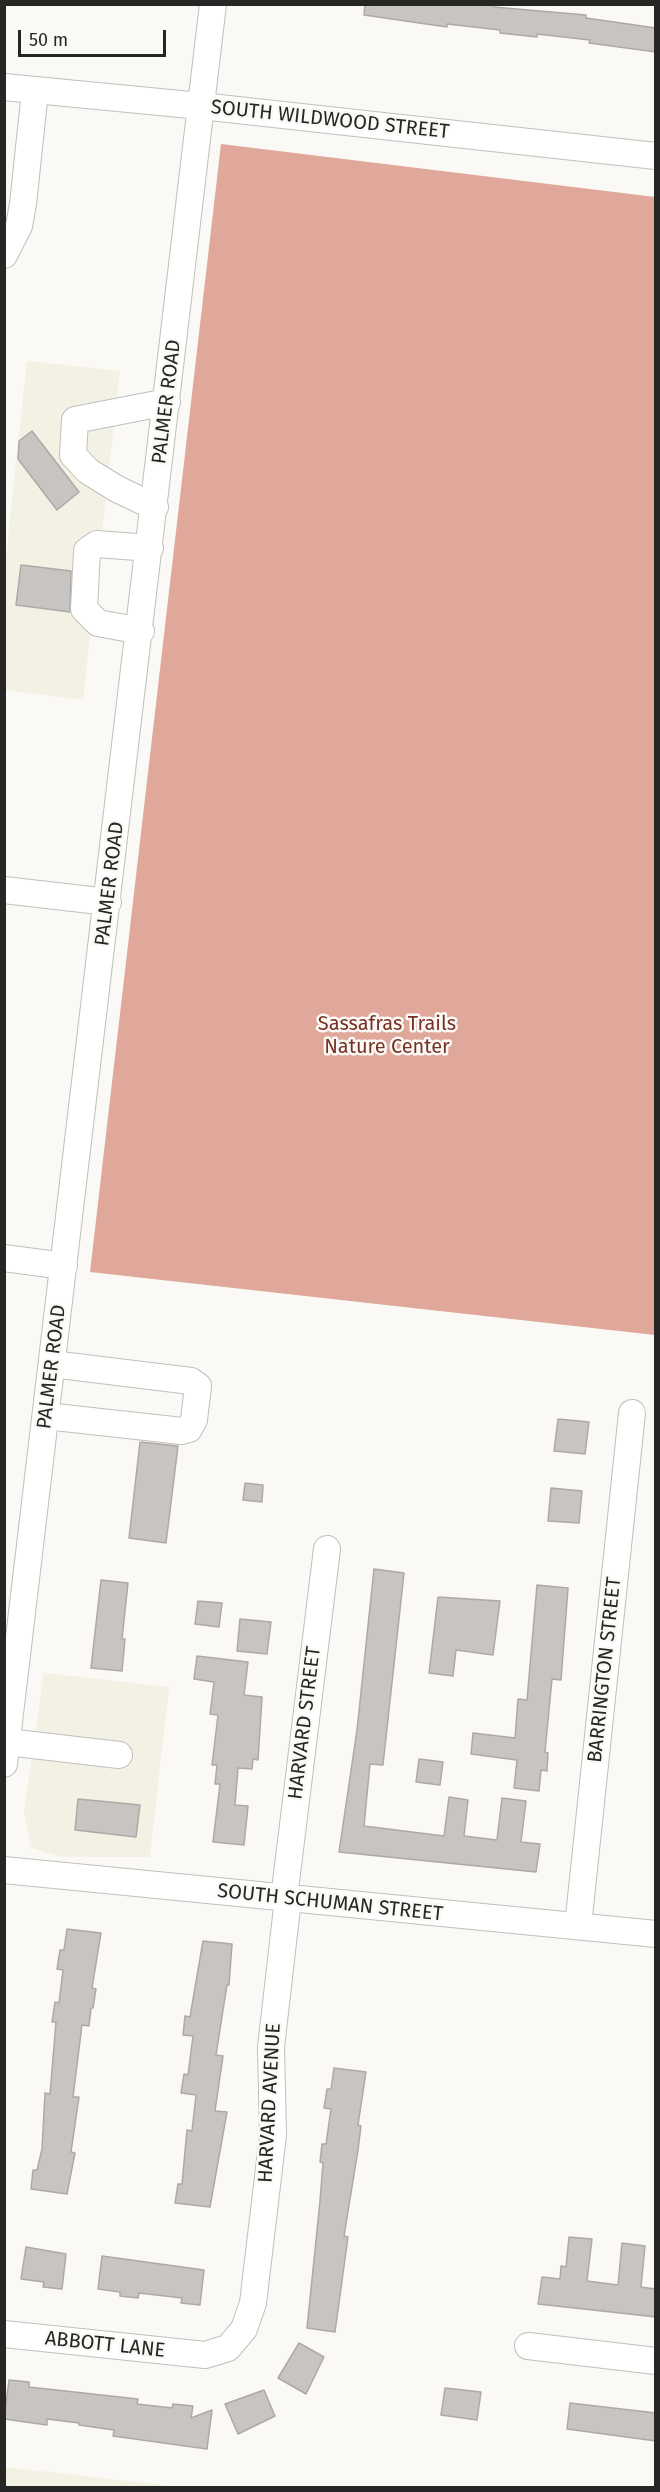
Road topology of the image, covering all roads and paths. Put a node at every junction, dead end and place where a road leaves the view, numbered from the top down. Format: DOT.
graph roads {
  1 [pos="213,4"];
  2 [pos="4,87"];
  3 [pos="35,91"];
  4 [pos="201,106"];
  5 [pos="656,156"];
  6 [pos="4,255"];
  7 [pos="167,402"];
  8 [pos="155,507"];
  9 [pos="150,548"];
  10 [pos="141,631"];
  11 [pos="4,890"];
  12 [pos="108,902"];
  13 [pos="4,1258"];
  14 [pos="64,1266"];
  15 [pos="52,1364"];
  16 [pos="632,1413"];
  17 [pos="46,1416"];
  18 [pos="327,1549"];
  19 [pos="6,1753"];
  20 [pos="119,1755"];
  21 [pos="4,1870"];
  22 [pos="286,1898"];
  23 [pos="578,1926"];
  24 [pos="656,1934"];
  25 [pos="4,2334"];
  26 [pos="528,2346"];
  27 [pos="205,2355"];
  28 [pos="656,2361"];
  1 -- 4 [label="street, PALMER ROAD"];
  2 -- 3 [label="street, SOUTH WILDWOOD STREET"];
  3 -- 4 [label="street, SOUTH WILDWOOD STREET"];
  3 -- 6 [label="street"];
  4 -- 5 [label="street, SOUTH WILDWOOD STREET"];
  4 -- 7 [label="street, PALMER ROAD"];
  7 -- 8 [label="street, PALMER ROAD"];
  7 -- 8 [label="street"];
  8 -- 9 [label="street, PALMER ROAD"];
  9 -- 10 [label="street, PALMER ROAD"];
  9 -- 10 [label="street"];
  10 -- 12 [label="street, PALMER ROAD"];
  11 -- 12 [label="street"];
  12 -- 14 [label="street, PALMER ROAD"];
  13 -- 14 [label="street"];
  14 -- 15 [label="street, PALMER ROAD"];
  15 -- 17 [label="street, PALMER ROAD"];
  15 -- 17 [label="street"];
  16 -- 23 [label="street, BARRINGTON STREET"];
  17 -- 19 [label="street, PALMER ROAD"];
  18 -- 22 [label="street, HARVARD STREET"];
  19 -- 20 [label="street"];
  21 -- 22 [label="street, SOUTH SCHUMAN STREET"];
  22 -- 23 [label="street, SOUTH SCHUMAN STREET"];
  22 -- 27 [label="street, HARVARD AVENUE"];
  23 -- 24 [label="street, SOUTH SCHUMAN STREET"];
  25 -- 27 [label="street, ABBOTT LANE"];
  26 -- 28 [label="street"];
}
